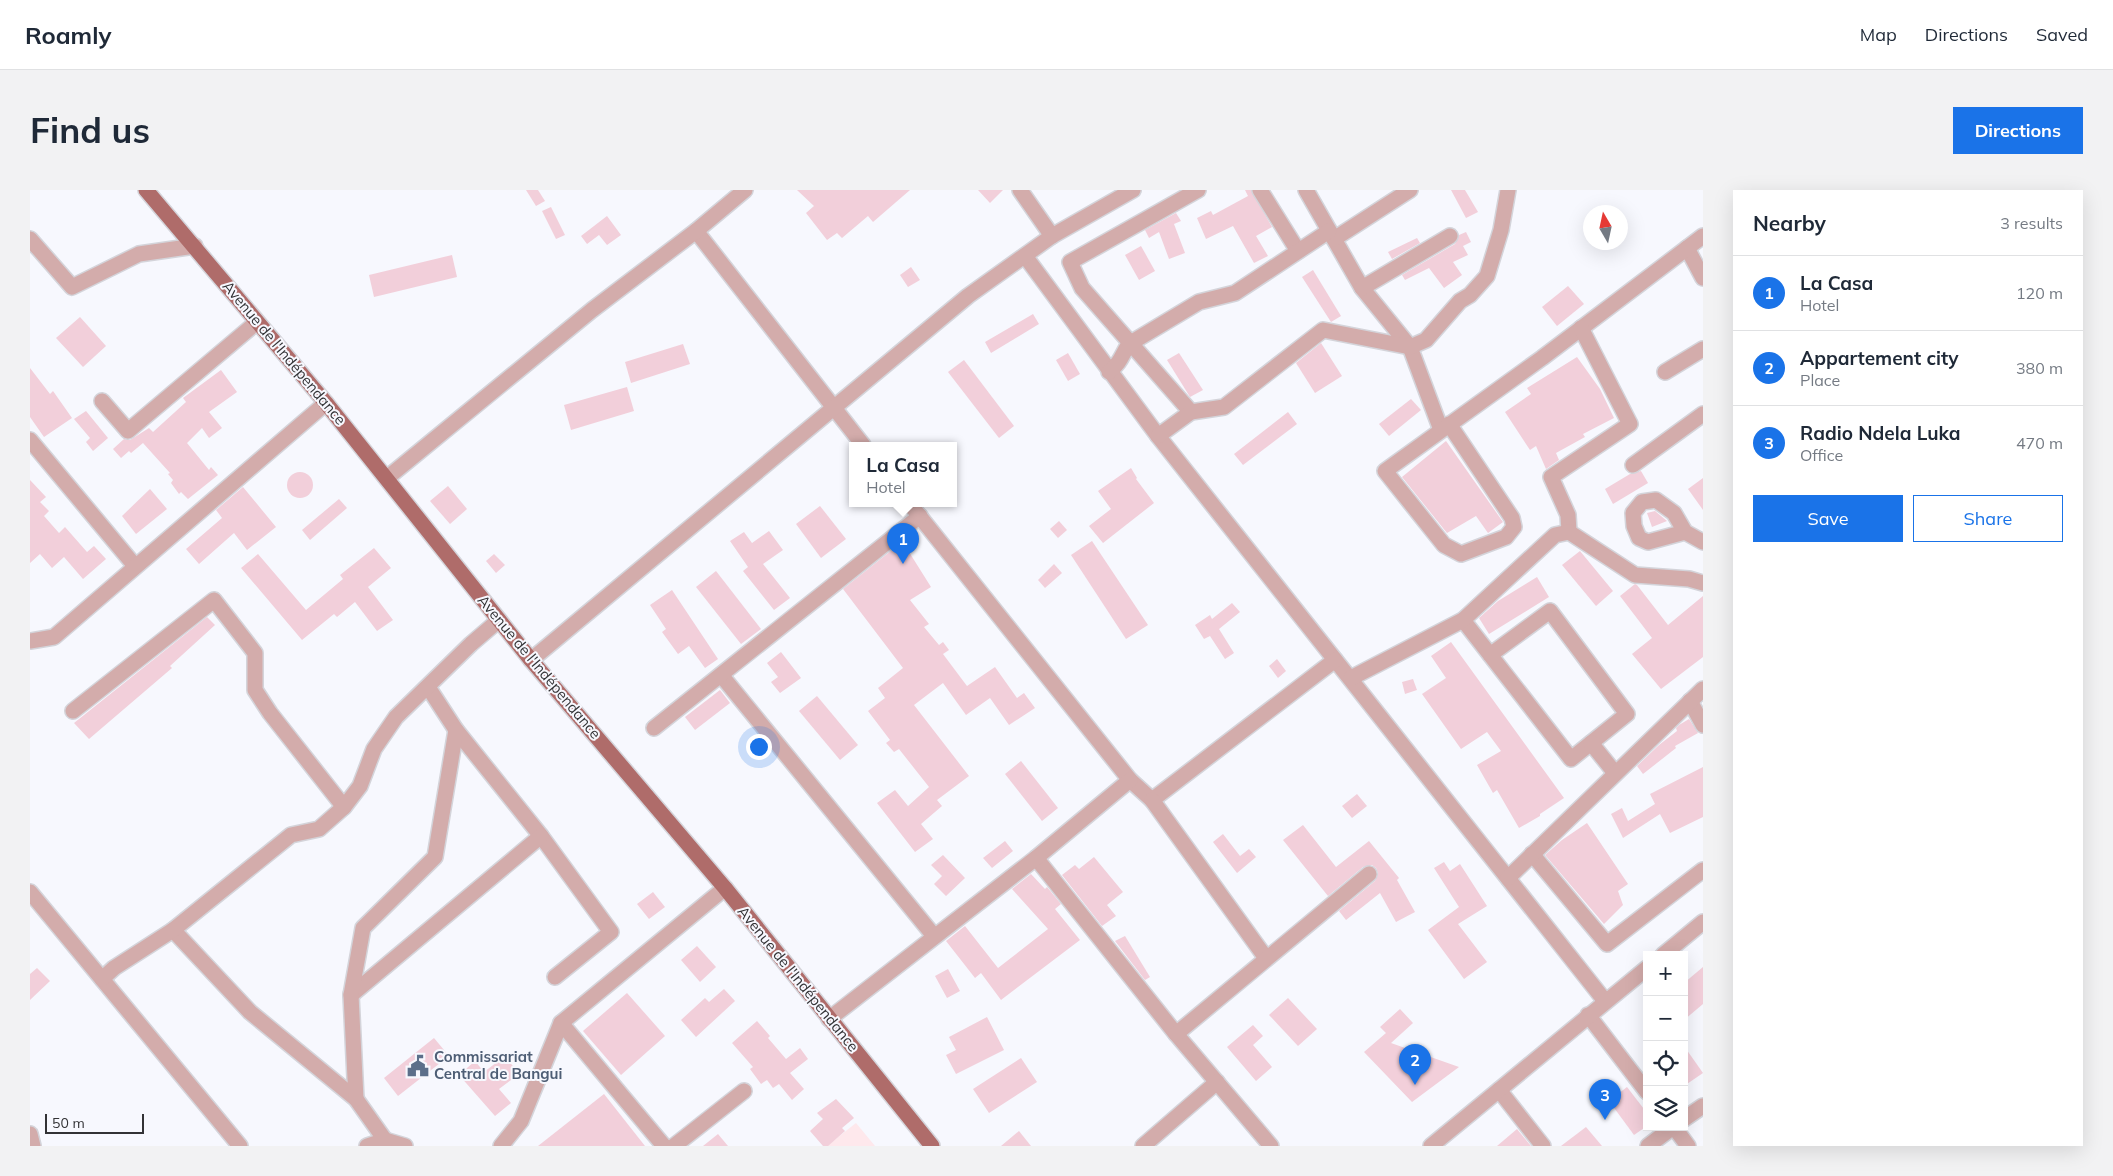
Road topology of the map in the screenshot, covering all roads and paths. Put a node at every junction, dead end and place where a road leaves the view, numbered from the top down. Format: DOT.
graph roads {
  1 [pos="146,190"];
  2 [pos="745,190"];
  3 [pos="1020,190"];
  4 [pos="1133,190"];
  5 [pos="1198,190"];
  6 [pos="1260,190"];
  7 [pos="1307,190"];
  8 [pos="1410,190"];
  9 [pos="1508,190"];
  10 [pos="696,231"];
  11 [pos="1331,235"];
  12 [pos="1052,236"];
  13 [pos="1450,236"];
  14 [pos="1703,236"];
  15 [pos="30,238"];
  16 [pos="195,246"];
  17 [pos="1687,248"];
  18 [pos="1298,251"];
  19 [pos="1025,256"];
  20 [pos="1703,278"];
  21 [pos="1362,288"];
  22 [pos="257,322"];
  23 [pos="1581,328"];
  24 [pos="1129,344"];
  25 [pos="1410,347"];
  26 [pos="1703,349"];
  27 [pos="1109,372"];
  28 [pos="1665,372"];
  29 [pos="102,402"];
  30 [pos="326,402"];
  31 [pos="834,409"];
  32 [pos="1191,412"];
  33 [pos="1703,414"];
  34 [pos="1445,427"];
  35 [pos="1158,436"];
  36 [pos="30,440"];
  37 [pos="861,442"];
  38 [pos="1632,465"];
  39 [pos="387,478"];
  40 [pos="912,507"];
  41 [pos="920,516"];
  42 [pos="1569,532"];
  43 [pos="1685,532"];
  44 [pos="1703,542"];
  45 [pos="135,566"];
  46 [pos="1703,583"];
  47 [pos="499,620"];
  48 [pos="1463,620"];
  49 [pos="30,641"];
  50 [pos="1490,654"];
  51 [pos="532,660"];
  52 [pos="1335,660"];
  53 [pos="721,675"];
  54 [pos="1351,678"];
  55 [pos="428,687"];
  56 [pos="1699,693"];
  57 [pos="73,711"];
  58 [pos="1703,725"];
  59 [pos="654,728"];
  60 [pos="456,730"];
  61 [pos="1591,743"];
  62 [pos="1616,773"];
  63 [pos="1130,780"];
  64 [pos="1152,800"];
  65 [pos="344,807"];
  66 [pos="541,836"];
  67 [pos="1532,854"];
  68 [pos="1036,858"];
  69 [pos="1703,870"];
  70 [pos="1369,874"];
  71 [pos="1508,878"];
  72 [pos="725,888"];
  73 [pos="30,892"];
  74 [pos="1703,922"];
  75 [pos="172,930"];
  76 [pos="934,936"];
  77 [pos="1668,951"];
  78 [pos="1266,958"];
  79 [pos="1643,971"];
  80 [pos="555,976"];
  81 [pos="102,979"];
  82 [pos="351,995"];
  83 [pos="1605,1001"];
  84 [pos="1588,1015"];
  85 [pos="829,1019"];
  86 [pos="561,1023"];
  87 [pos="1176,1034"];
  88 [pos="1217,1082"];
  89 [pos="1643,1087"];
  90 [pos="1499,1090"];
  91 [pos="744,1091"];
  92 [pos="356,1099"];
  93 [pos="1703,1106"];
  94 [pos="1688,1116"];
  95 [pos="1668,1131"];
  96 [pos="1676,1131"];
  97 [pos="30,1134"];
  98 [pos="385,1140"];
  99 [pos="33,1146"];
  100 [pos="240,1146"];
  101 [pos="367,1146"];
  102 [pos="405,1146"];
  103 [pos="501,1146"];
  104 [pos="664,1146"];
  105 [pos="674,1146"];
  106 [pos="932,1146"];
  107 [pos="1142,1146"];
  108 [pos="1271,1146"];
  109 [pos="1430,1146"];
  110 [pos="1543,1146"];
  111 [pos="1648,1146"];
  112 [pos="1688,1146"];
  1 -- 16 [label="main road, Avenue de l'Indépendance"];
  2 -- 10 [label="street"];
  3 -- 12 [label="street"];
  4 -- 12 [label="street"];
  5 -- 24 [label="street"];
  6 -- 18 [label="street"];
  7 -- 11 [label="street"];
  8 -- 11 [label="street"];
  9 -- 25 [label="street"];
  10 -- 31 [label="street"];
  10 -- 39 [label="street"];
  11 -- 18 [label="street"];
  11 -- 21 [label="street"];
  12 -- 19 [label="street"];
  13 -- 21 [label="street"];
  14 -- 17 [label="street"];
  15 -- 16 [label="street"];
  16 -- 22 [label="main road, Avenue de l'Indépendance"];
  17 -- 20 [label="street"];
  17 -- 23 [label="street"];
  18 -- 24 [label="street"];
  19 -- 27 [label="street"];
  19 -- 31 [label="street"];
  21 -- 25 [label="street"];
  22 -- 29 [label="street"];
  22 -- 30 [label="main road, Avenue de l'Indépendance"];
  23 -- 34 [label="street"];
  23 -- 42 [label="street"];
  24 -- 27 [label="street"];
  24 -- 32 [label="street"];
  25 -- 32 [label="street"];
  25 -- 34 [label="street"];
  26 -- 28 [label="street"];
  27 -- 35 [label="street"];
  30 -- 39 [label="main road, Avenue de l'Indépendance"];
  30 -- 45 [label="street"];
  31 -- 37 [label="street"];
  31 -- 51 [label="street"];
  32 -- 35 [label="street"];
  33 -- 38 [label="street"];
  34 -- 34 [label="street"];
  35 -- 52 [label="street"];
  36 -- 45 [label="street"];
  39 -- 47 [label="main road, Avenue de l'Indépendance"];
  40 -- 41 [label="street"];
  41 -- 53 [label="street"];
  41 -- 63 [label="street"];
  42 -- 46 [label="street"];
  42 -- 48 [label="street"];
  43 -- 44 [label="street"];
  45 -- 49 [label="street"];
  47 -- 51 [label="main road, Avenue de l'Indépendance"];
  47 -- 55 [label="street"];
  48 -- 50 [label="street"];
  48 -- 54 [label="street"];
  50 -- 61 [label="street"];
  50 -- 61 [label="street"];
  51 -- 72 [label="main road, Avenue de l'Indépendance"];
  52 -- 54 [label="street"];
  52 -- 64 [label="street"];
  53 -- 59 [label="street"];
  53 -- 76 [label="street"];
  54 -- 71 [label="street"];
  55 -- 60 [label="street"];
  55 -- 65 [label="street"];
  56 -- 58 [label="street"];
  56 -- 62 [label="street"];
  57 -- 65 [label="street"];
  60 -- 66 [label="street"];
  60 -- 82 [label="street"];
  61 -- 62 [label="street"];
  62 -- 67 [label="street"];
  63 -- 64 [label="street"];
  63 -- 68 [label="street"];
  64 -- 78 [label="street"];
  65 -- 75 [label="street"];
  66 -- 80 [label="street"];
  66 -- 82 [label="street"];
  67 -- 69 [label="street"];
  67 -- 71 [label="street"];
  68 -- 76 [label="street"];
  68 -- 87 [label="street"];
  70 -- 78 [label="street"];
  71 -- 83 [label="street"];
  72 -- 85 [label="main road, Avenue de l'Indépendance"];
  72 -- 86 [label="street"];
  73 -- 81 [label="street"];
  74 -- 77 [label="street"];
  75 -- 81 [label="street"];
  75 -- 92 [label="street"];
  76 -- 85 [label="street"];
  78 -- 87 [label="street"];
  79 -- 83 [label="street"];
  81 -- 100 [label="street"];
  82 -- 92 [label="street"];
  83 -- 84 [label="street"];
  84 -- 89 [label="street"];
  84 -- 90 [label="street"];
  85 -- 106 [label="main road, Avenue de l'Indépendance"];
  86 -- 103 [label="street"];
  86 -- 104 [label="street"];
  87 -- 88 [label="street"];
  88 -- 107 [label="street"];
  88 -- 108 [label="street"];
  90 -- 109 [label="street"];
  90 -- 110 [label="street"];
  91 -- 105 [label="street"];
  92 -- 98 [label="street"];
  93 -- 94 [label="street"];
  95 -- 111 [label="street"];
  96 -- 112 [label="street"];
  97 -- 99 [label="street"];
  98 -- 101 [label="street"];
  98 -- 102 [label="street"];
}
